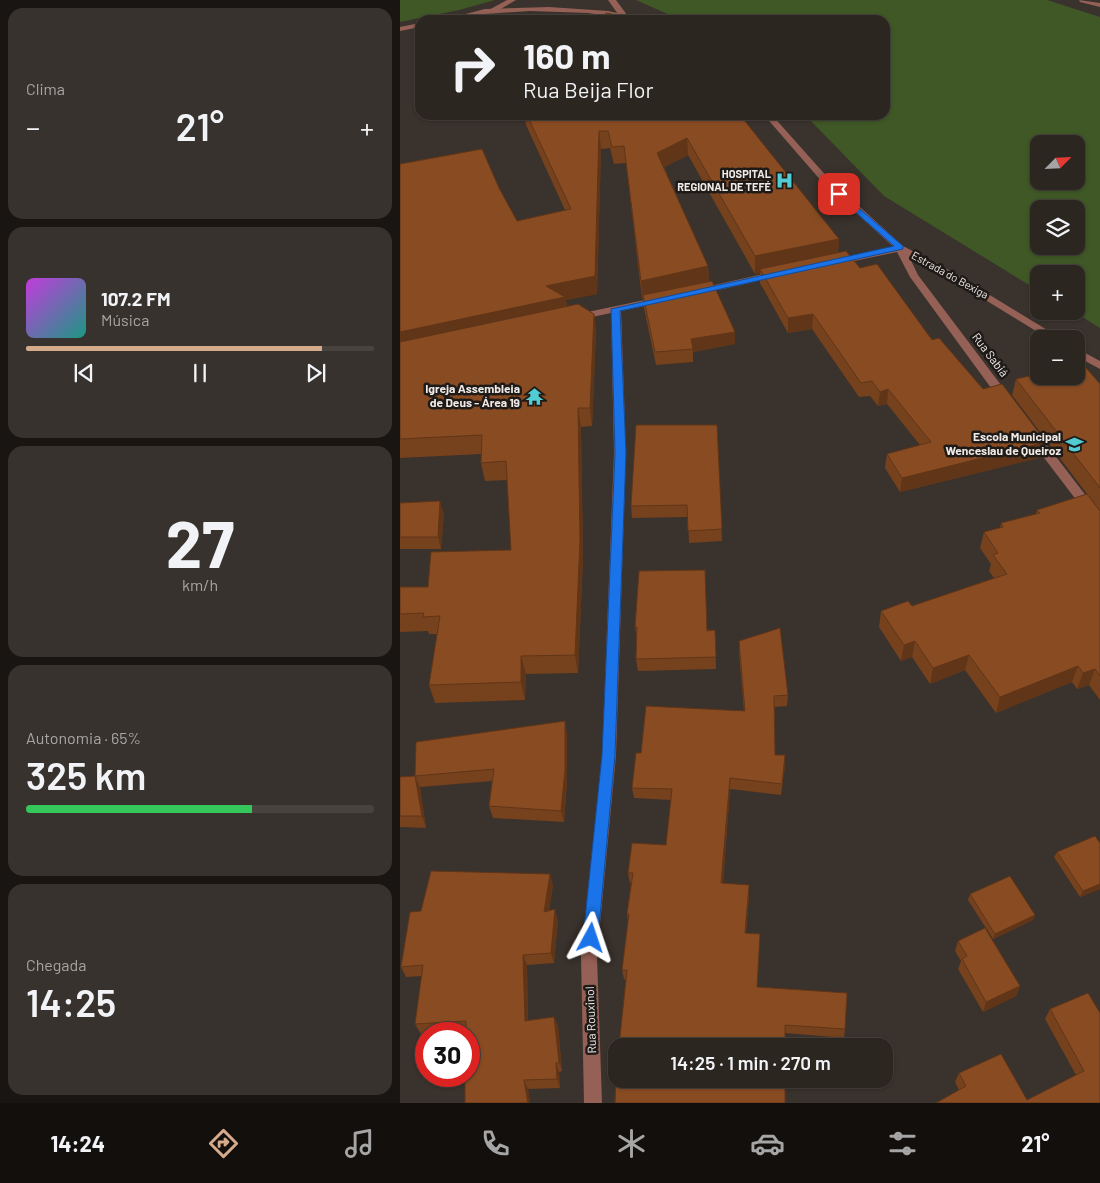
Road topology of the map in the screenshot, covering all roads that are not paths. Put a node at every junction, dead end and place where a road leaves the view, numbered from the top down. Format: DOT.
graph roads {
  1 [pos="512,0"];
  2 [pos="612,0"];
  3 [pos="1083,0"];
  4 [pos="1100,6"];
  5 [pos="490,11"];
  6 [pos="470,15"];
  7 [pos="623,15"];
  8 [pos="415,26"];
  9 [pos="400,29"];
  10 [pos="772,120"];
  11 [pos="900,248"];
  12 [pos="824,264"];
  13 [pos="786,272"];
  14 [pos="692,293"];
  15 [pos="673,297"];
  16 [pos="616,309"];
  17 [pos="569,319"];
  18 [pos="1042,330"];
  19 [pos="1085,357"];
  20 [pos="1100,366"];
  21 [pos="1016,412"];
  22 [pos="1028,428"];
  23 [pos="1100,523"];
  24 [pos="593,1103"];
  1 -- 5 [label="street"];
  2 -- 7 [label="street"];
  3 -- 4 [label="street"];
  5 -- 6 [label="street"];
  5 -- 7 [label="street"];
  8 -- 9 [label="street"];
  10 -- 11 [label="street, Estrada do Bexiga"];
  11 -- 12 [label="street"];
  11 -- 18 [label="street, Estrada do Bexiga"];
  11 -- 21 [label="street, Rua Sabiá"];
  13 -- 14 [label="street"];
  15 -- 16 [label="street"];
  16 -- 17 [label="street"];
  16 -- 24 [label="street, Rua Rouxinol"];
  19 -- 20 [label="street"];
  22 -- 23 [label="street"];
}
